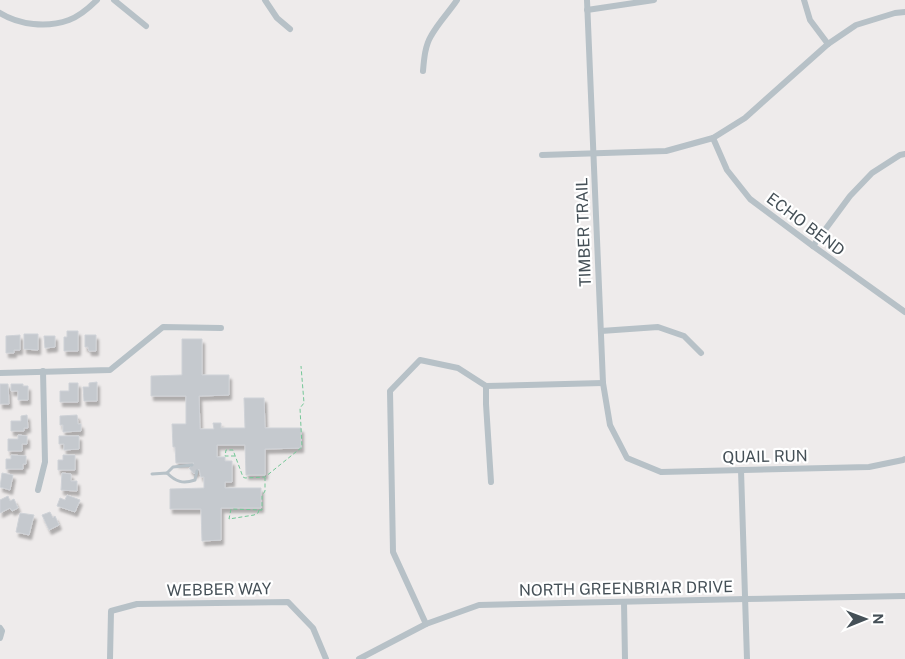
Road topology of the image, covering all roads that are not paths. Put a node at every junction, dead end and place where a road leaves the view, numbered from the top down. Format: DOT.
graph roads {
  1 [pos="97,0"];
  2 [pos="114,0"];
  3 [pos="265,0"];
  4 [pos="458,0"];
  5 [pos="587,0"];
  6 [pos="654,0"];
  7 [pos="804,0"];
  8 [pos="587,10"];
  9 [pos="905,12"];
  10 [pos="0,13"];
  11 [pos="146,26"];
  12 [pos="290,29"];
  13 [pos="828,44"];
  14 [pos="423,71"];
  15 [pos="713,138"];
  16 [pos="594,154"];
  17 [pos="905,154"];
  18 [pos="542,155"];
  19 [pos="812,246"];
  20 [pos="905,312"];
  21 [pos="221,328"];
  22 [pos="601,331"];
  23 [pos="701,353"];
  24 [pos="43,372"];
  25 [pos="0,373"];
  26 [pos="604,383"];
  27 [pos="486,386"];
  28 [pos="627,458"];
  29 [pos="905,459"];
  30 [pos="192,465"];
  31 [pos="741,470"];
  32 [pos="197,471"];
  33 [pos="167,473"];
  34 [pos="152,474"];
  35 [pos="491,482"];
  36 [pos="38,490"];
  37 [pos="905,596"];
  38 [pos="746,599"];
  39 [pos="624,602"];
  40 [pos="426,624"];
  41 [pos="0,628"];
  42 [pos="0,638"];
  43 [pos="110,659"];
  44 [pos="326,659"];
  45 [pos="359,659"];
  46 [pos="625,659"];
  47 [pos="748,659"];
  1 -- 10 [label="street"];
  2 -- 11 [label="street"];
  3 -- 12 [label="street"];
  4 -- 14 [label="street"];
  5 -- 8 [label="street, TIMBER TRAIL"];
  6 -- 8 [label="street"];
  7 -- 13 [label="street"];
  8 -- 16 [label="street, TIMBER TRAIL"];
  9 -- 13 [label="street"];
  13 -- 15 [label="street"];
  15 -- 16 [label="street"];
  15 -- 19 [label="street, ECHO BEND"];
  16 -- 18 [label="street"];
  16 -- 22 [label="street, TIMBER TRAIL"];
  17 -- 19 [label="street"];
  19 -- 20 [label="street, ECHO BEND"];
  21 -- 24 [label="street"];
  22 -- 23 [label="street"];
  22 -- 26 [label="street, TIMBER TRAIL"];
  24 -- 25 [label="street"];
  24 -- 36 [label="street"];
  26 -- 27 [label="street"];
  26 -- 28 [label="street, TIMBER TRAIL"];
  27 -- 35 [label="street"];
  27 -- 40 [label="street"];
  28 -- 31 [label="street, QUAIL RUN"];
  29 -- 31 [label="street, QUAIL RUN"];
  30 -- 33 [label="lane"];
  31 -- 38 [label="street"];
  32 -- 33 [label="lane"];
  33 -- 34 [label="lane"];
  37 -- 38 [label="street, NORTH GREENBRIAR DRIVE"];
  38 -- 39 [label="street, NORTH GREENBRIAR DRIVE"];
  38 -- 47 [label="street"];
  39 -- 40 [label="street, NORTH GREENBRIAR DRIVE"];
  39 -- 46 [label="street"];
  40 -- 45 [label="street, NORTH GREENBRIAR DRIVE"];
  41 -- 42 [label="street"];
  43 -- 44 [label="street, WEBBER WAY"];
}
